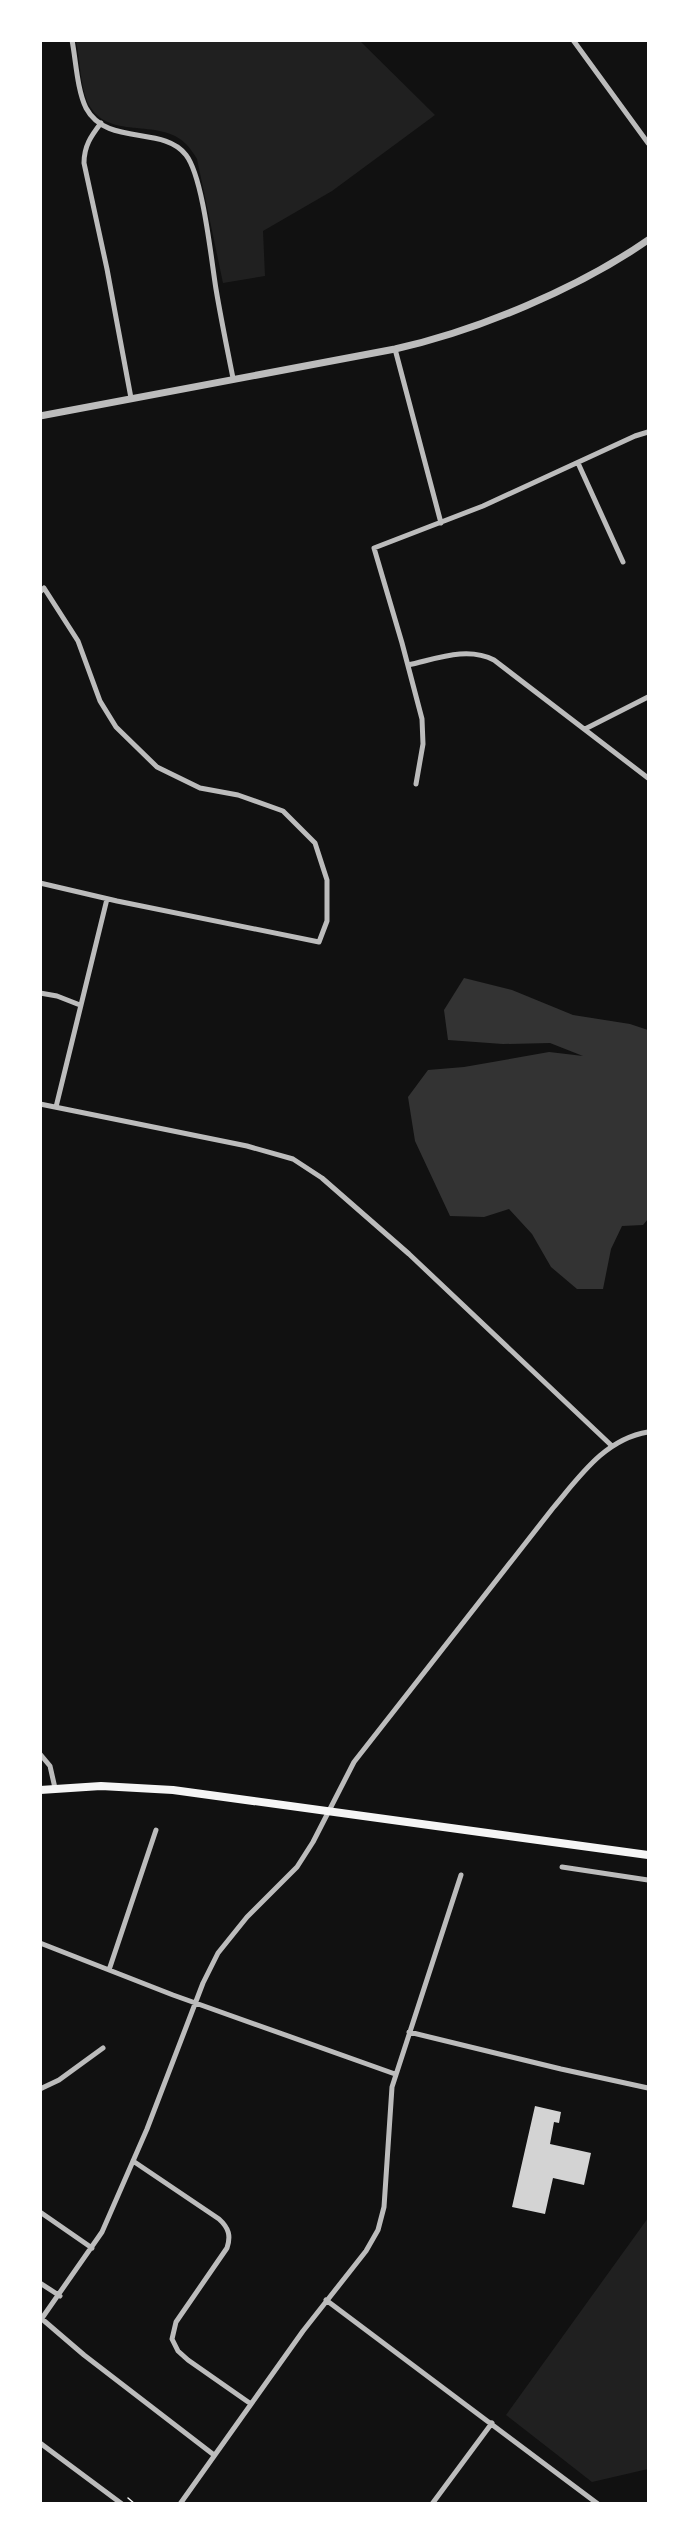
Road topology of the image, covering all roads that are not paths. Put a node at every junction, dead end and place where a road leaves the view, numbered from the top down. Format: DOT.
graph roads {
  1 [pos="72,40"];
  2 [pos="573,40"];
  3 [pos="101,123"];
  4 [pos="648,143"];
  5 [pos="648,240"];
  6 [pos="395,349"];
  7 [pos="232,378"];
  8 [pos="130,398"];
  9 [pos="40,416"];
  10 [pos="648,432"];
  11 [pos="578,463"];
  12 [pos="441,523"];
  13 [pos="623,562"];
  14 [pos="40,582"];
  15 [pos="43,590"];
  16 [pos="408,665"];
  17 [pos="648,697"];
  18 [pos="585,729"];
  19 [pos="648,778"];
  20 [pos="416,784"];
  21 [pos="40,883"];
  22 [pos="107,899"];
  23 [pos="40,993"];
  24 [pos="80,1005"];
  25 [pos="40,1104"];
  26 [pos="56,1107"];
  27 [pos="648,1432"];
  28 [pos="612,1446"];
  29 [pos="40,1755"];
  30 [pos="55,1788"];
  31 [pos="40,1790"];
  32 [pos="328,1811"];
  33 [pos="156,1830"];
  34 [pos="648,1855"];
  35 [pos="562,1867"];
  36 [pos="461,1875"];
  37 [pos="648,1880"];
  38 [pos="40,1943"];
  39 [pos="109,1970"];
  40 [pos="195,2003"];
  41 [pos="409,2032"];
  42 [pos="103,2048"];
  43 [pos="395,2074"];
  44 [pos="648,2088"];
  45 [pos="40,2089"];
  46 [pos="133,2160"];
  47 [pos="40,2212"];
  48 [pos="92,2248"];
  49 [pos="40,2283"];
  50 [pos="60,2296"];
  51 [pos="326,2300"];
  52 [pos="41,2320"];
  53 [pos="250,2404"];
  54 [pos="492,2423"];
  55 [pos="40,2443"];
  56 [pos="214,2455"];
  57 [pos="122,2504"];
  58 [pos="180,2504"];
  59 [pos="432,2504"];
  60 [pos="598,2504"];
  1 -- 3 [label="street"];
  2 -- 4 [label="street"];
  3 -- 7 [label="street"];
  3 -- 8 [label="street"];
  5 -- 6 [label="street"];
  6 -- 7 [label="street"];
  6 -- 12 [label="street"];
  7 -- 8 [label="street"];
  8 -- 9 [label="street"];
  10 -- 11 [label="street"];
  11 -- 12 [label="street"];
  11 -- 13 [label="street"];
  12 -- 16 [label="street"];
  14 -- 15 [label="street"];
  15 -- 22 [label="street"];
  16 -- 18 [label="street"];
  16 -- 20 [label="street"];
  17 -- 18 [label="street"];
  18 -- 19 [label="street"];
  21 -- 22 [label="street"];
  22 -- 24 [label="street"];
  23 -- 24 [label="street"];
  24 -- 26 [label="street"];
  25 -- 26 [label="street"];
  26 -- 28 [label="street"];
  27 -- 28 [label="street"];
  28 -- 32 [label="street"];
  29 -- 30 [label="street"];
  30 -- 31 [label="main road"];
  30 -- 32 [label="main road"];
  32 -- 34 [label="main road"];
  32 -- 40 [label="street"];
  33 -- 39 [label="street"];
  35 -- 37 [label="street"];
  36 -- 41 [label="street"];
  38 -- 39 [label="street"];
  39 -- 40 [label="street"];
  40 -- 43 [label="street"];
  40 -- 46 [label="street"];
  41 -- 43 [label="street"];
  41 -- 44 [label="street"];
  42 -- 45 [label="street"];
  43 -- 51 [label="street"];
  46 -- 48 [label="street"];
  46 -- 53 [label="street"];
  47 -- 48 [label="street"];
  48 -- 50 [label="street"];
  49 -- 50 [label="street"];
  50 -- 52 [label="street"];
  51 -- 53 [label="street"];
  51 -- 54 [label="street"];
  52 -- 56 [label="street"];
  53 -- 56 [label="street"];
  54 -- 59 [label="street"];
  54 -- 60 [label="street"];
  55 -- 57 [label="street"];
  56 -- 58 [label="street"];
}
